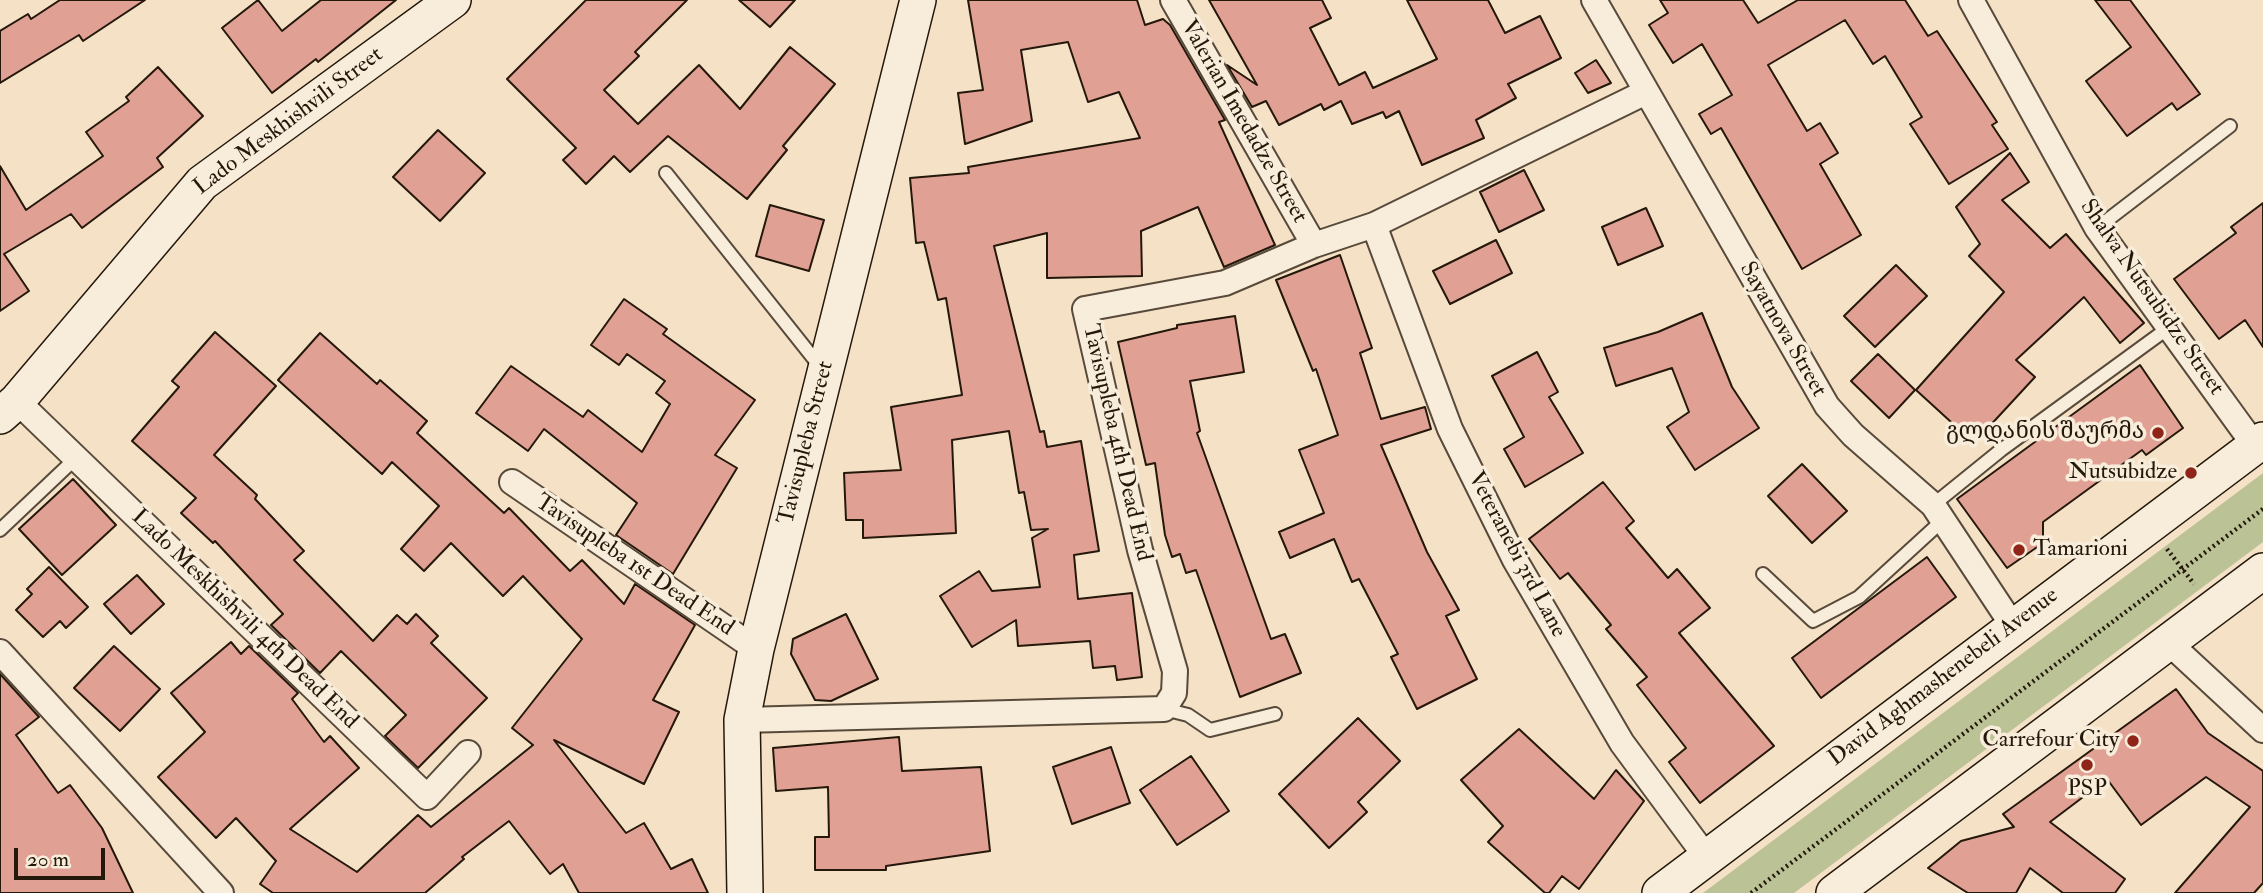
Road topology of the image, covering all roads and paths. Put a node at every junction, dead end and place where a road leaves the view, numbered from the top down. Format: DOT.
graph roads {
  1 [pos="453,0"];
  2 [pos="918,0"];
  3 [pos="1173,0"];
  4 [pos="1594,0"];
  5 [pos="1970,0"];
  6 [pos="1644,93"];
  7 [pos="2230,125"];
  8 [pos="666,173"];
  9 [pos="1374,225"];
  10 [pos="2097,228"];
  11 [pos="1314,245"];
  12 [pos="2171,326"];
  13 [pos="824,372"];
  14 [pos="9,408"];
  15 [pos="2259,443"];
  16 [pos="76,458"];
  17 [pos="512,482"];
  18 [pos="2263,509"];
  19 [pos="1938,512"];
  20 [pos="0,530"];
  21 [pos="2165,547"];
  22 [pos="2182,570"];
  23 [pos="2263,571"];
  24 [pos="1763,574"];
  25 [pos="2198,590"];
  26 [pos="2013,626"];
  27 [pos="2168,642"];
  28 [pos="756,649"];
  29 [pos="0,652"];
  30 [pos="1164,709"];
  31 [pos="1275,714"];
  32 [pos="742,720"];
  33 [pos="2263,730"];
  34 [pos="468,753"];
  35 [pos="1707,858"];
  36 [pos="221,893"];
  37 [pos="746,893"];
  38 [pos="1660,893"];
  39 [pos="1751,893"];
  40 [pos="1834,893"];
  1 -- 14 [label="street, Lado Meskhishvili Street"];
  2 -- 13 [label="street, Tavisupleba Street"];
  3 -- 11 [label="street, Valerian Imedadze Street"];
  4 -- 6 [label="street, Sayatnova Street"];
  5 -- 10 [label="street, Shalva Nutsubidze Street"];
  6 -- 9 [label="street, Tavisupleba 4th Dead End"];
  6 -- 19 [label="street, Sayatnova Street"];
  7 -- 10 [label="lane"];
  8 -- 13 [label="lane"];
  9 -- 11 [label="street, Tavisupleba 4th Dead End"];
  9 -- 35 [label="street, Veteranebi 3rd Lane"];
  10 -- 12 [label="street, Shalva Nutsubidze Street"];
  11 -- 30 [label="street, Tavisupleba 4th Dead End"];
  12 -- 15 [label="street, Shalva Nutsubidze Street"];
  12 -- 19 [label="lane"];
  13 -- 28 [label="street, Tavisupleba Street"];
  14 -- 16 [label="street, Lado Meskhishvili 4th Dead End"];
  15 -- 26 [label="street, David Aghmashenebeli Avenue"];
  16 -- 20 [label="lane"];
  16 -- 34 [label="street, Lado Meskhishvili 4th Dead End"];
  17 -- 28 [label="street, Tavisupleba 1st Dead End"];
  18 -- 22 [label="path"];
  19 -- 24 [label="lane"];
  19 -- 26 [label="street, Sayatnova Street"];
  21 -- 22 [label="path"];
  22 -- 25 [label="path"];
  22 -- 39 [label="path"];
  23 -- 27 [label="street"];
  26 -- 35 [label="street, David Aghmashenebeli Avenue"];
  27 -- 33 [label="street"];
  27 -- 40 [label="street"];
  28 -- 32 [label="street, Tavisupleba Street"];
  29 -- 36 [label="street"];
  30 -- 31 [label="lane"];
  30 -- 32 [label="street"];
  32 -- 37 [label="street, Tavisupleba Street"];
  35 -- 38 [label="street, David Aghmashenebeli Avenue"];
}
